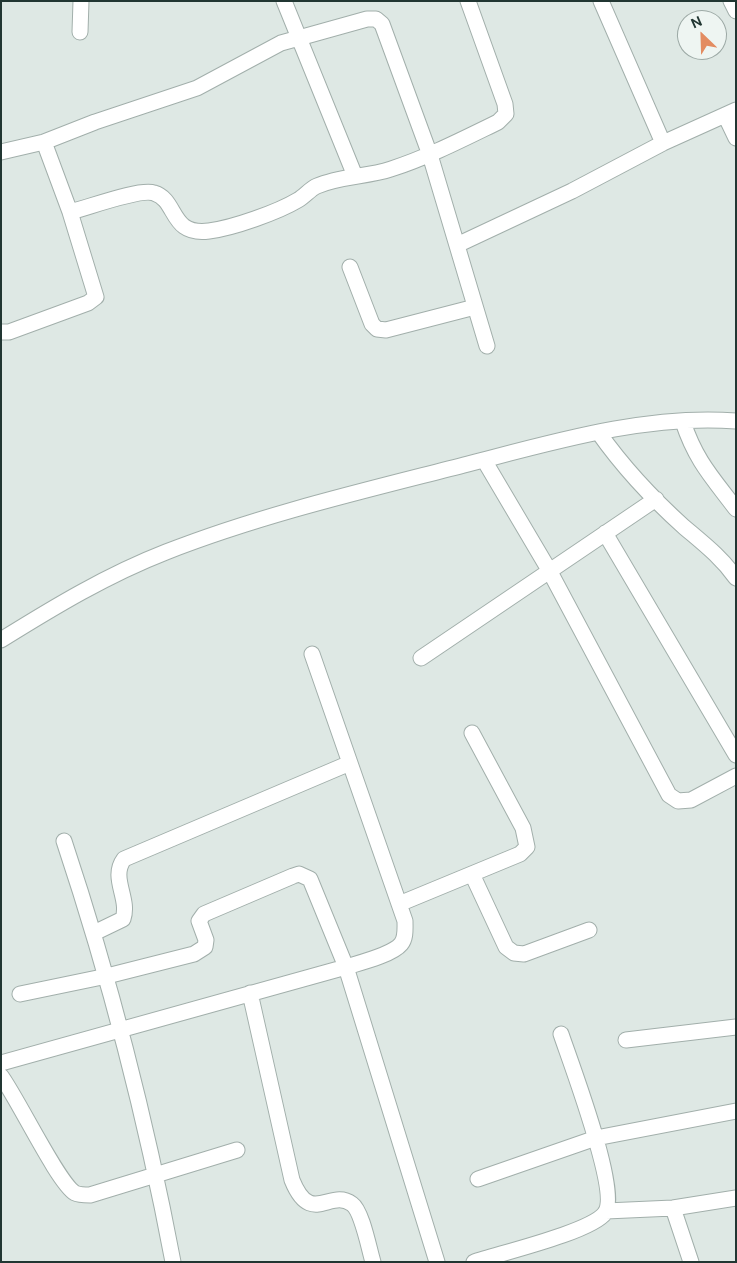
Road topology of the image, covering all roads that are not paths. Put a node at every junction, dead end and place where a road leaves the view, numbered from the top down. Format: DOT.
graph roads {
  1 [pos="81,1"];
  2 [pos="284,1"];
  3 [pos="468,1"];
  4 [pos="601,1"];
  5 [pos="731,1"];
  6 [pos="736,11"];
  7 [pos="80,32"];
  8 [pos="300,37"];
  9 [pos="731,113"];
  10 [pos="736,138"];
  11 [pos="44,142"];
  12 [pos="664,143"];
  13 [pos="1,152"];
  14 [pos="430,155"];
  15 [pos="354,176"];
  16 [pos="70,212"];
  17 [pos="457,245"];
  18 [pos="350,267"];
  19 [pos="475,307"];
  20 [pos="1,332"];
  21 [pos="487,346"];
  22 [pos="736,421"];
  23 [pos="683,422"];
  24 [pos="599,432"];
  25 [pos="484,460"];
  26 [pos="656,499"];
  27 [pos="736,509"];
  28 [pos="605,533"];
  29 [pos="549,570"];
  30 [pos="736,578"];
  31 [pos="1,640"];
  32 [pos="312,654"];
  33 [pos="421,658"];
  34 [pos="472,732"];
  35 [pos="736,755"];
  36 [pos="350,763"];
  37 [pos="736,776"];
  38 [pos="64,841"];
  39 [pos="472,874"];
  40 [pos="399,904"];
  41 [pos="589,930"];
  42 [pos="94,933"];
  43 [pos="346,967"];
  44 [pos="107,976"];
  45 [pos="250,993"];
  46 [pos="20,994"];
  47 [pos="736,1027"];
  48 [pos="120,1029"];
  49 [pos="561,1034"];
  50 [pos="626,1040"];
  51 [pos="1,1063"];
  52 [pos="1,1076"];
  53 [pos="736,1111"];
  54 [pos="596,1138"];
  55 [pos="237,1150"];
  56 [pos="156,1174"];
  57 [pos="478,1179"];
  58 [pos="736,1198"];
  59 [pos="673,1208"];
  60 [pos="606,1212"];
  61 [pos="515,1256"];
  62 [pos="173,1262"];
  63 [pos="373,1262"];
  64 [pos="437,1262"];
  65 [pos="474,1262"];
  66 [pos="692,1262"];
  1 -- 7 [label="street"];
  2 -- 8 [label="street"];
  3 -- 14 [label="street"];
  4 -- 12 [label="street"];
  5 -- 6 [label="street"];
  8 -- 11 [label="street"];
  8 -- 14 [label="street"];
  8 -- 15 [label="street"];
  9 -- 10 [label="street"];
  9 -- 12 [label="street"];
  11 -- 13 [label="street"];
  11 -- 16 [label="street"];
  12 -- 17 [label="street"];
  14 -- 15 [label="street"];
  14 -- 17 [label="street"];
  15 -- 16 [label="street"];
  16 -- 20 [label="street"];
  17 -- 19 [label="street"];
  18 -- 19 [label="street"];
  19 -- 21 [label="street"];
  22 -- 23 [label="street"];
  23 -- 24 [label="street"];
  23 -- 27 [label="street"];
  24 -- 25 [label="street"];
  24 -- 26 [label="street"];
  25 -- 29 [label="street"];
  25 -- 31 [label="street"];
  26 -- 28 [label="street"];
  26 -- 30 [label="street"];
  28 -- 29 [label="street"];
  28 -- 35 [label="street"];
  29 -- 33 [label="street"];
  29 -- 37 [label="street"];
  32 -- 36 [label="street"];
  34 -- 39 [label="street"];
  36 -- 40 [label="street"];
  36 -- 42 [label="street"];
  38 -- 42 [label="street"];
  39 -- 40 [label="street"];
  39 -- 41 [label="street"];
  40 -- 43 [label="street"];
  42 -- 44 [label="street"];
  43 -- 44 [label="street"];
  43 -- 45 [label="street"];
  43 -- 64 [label="street"];
  44 -- 46 [label="street"];
  44 -- 48 [label="street"];
  45 -- 48 [label="street"];
  45 -- 63 [label="street"];
  47 -- 50 [label="street"];
  48 -- 51 [label="street"];
  48 -- 56 [label="street"];
  49 -- 54 [label="street"];
  52 -- 56 [label="street"];
  53 -- 54 [label="street"];
  54 -- 57 [label="street"];
  54 -- 60 [label="street"];
  55 -- 56 [label="street"];
  56 -- 62 [label="street"];
  58 -- 59 [label="street"];
  59 -- 60 [label="street"];
  59 -- 66 [label="street"];
  60 -- 61 [label="street"];
  61 -- 65 [label="street"];
}
